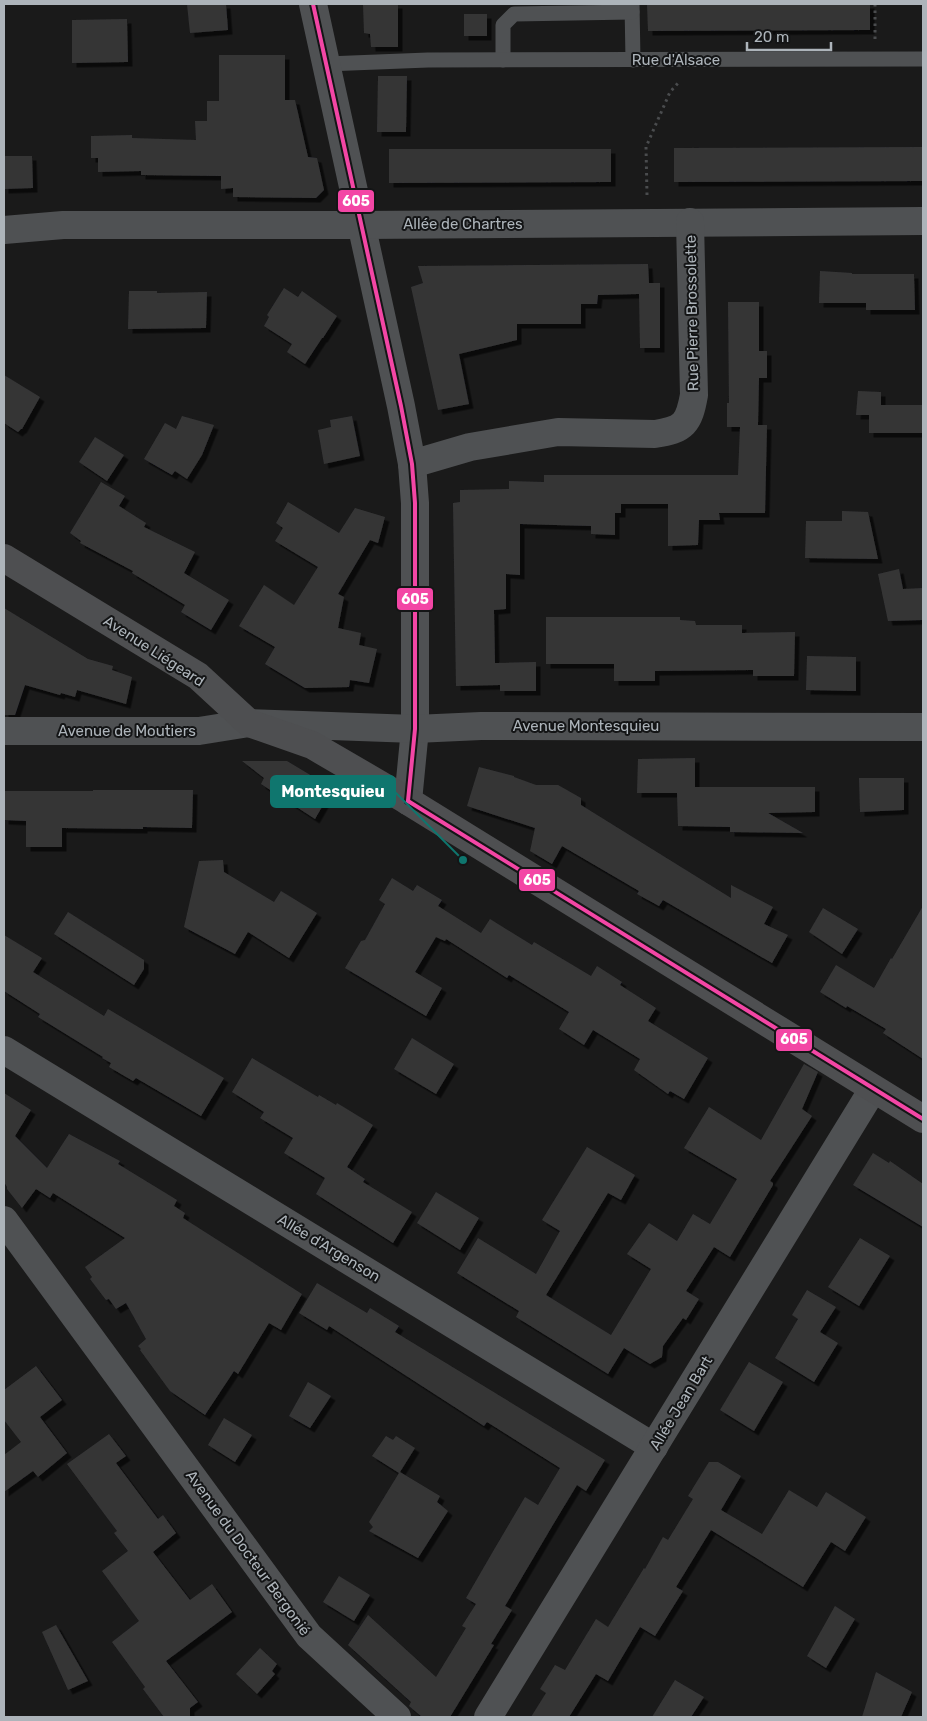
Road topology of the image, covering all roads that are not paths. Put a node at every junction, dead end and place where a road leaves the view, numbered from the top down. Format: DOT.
graph roads {
  1 [pos="313,4"];
  2 [pos="632,8"];
  3 [pos="923,59"];
  4 [pos="503,60"];
  5 [pos="633,60"];
  6 [pos="326,64"];
  7 [pos="690,222"];
  8 [pos="923,222"];
  9 [pos="362,225"];
  10 [pos="4,230"];
  11 [pos="412,464"];
  12 [pos="4,558"];
  13 [pos="250,723"];
  14 [pos="923,727"];
  15 [pos="415,729"];
  16 [pos="4,731"];
  17 [pos="408,801"];
  18 [pos="4,1050"];
  19 [pos="873,1089"];
  20 [pos="923,1119"];
  21 [pos="4,1220"];
  22 [pos="654,1447"];
  23 [pos="398,1717"];
  24 [pos="488,1717"];
  1 -- 6 [label="street"];
  2 -- 4 [label="lane"];
  2 -- 5 [label="lane"];
  3 -- 5 [label="lane, Rue d'Alsace"];
  4 -- 5 [label="lane, Rue d'Alsace"];
  4 -- 6 [label="lane, Rue d'Alsace"];
  6 -- 9 [label="street"];
  7 -- 8 [label="street, Allée de Chartres"];
  7 -- 9 [label="street, Allée de Chartres"];
  7 -- 11 [label="street, Rue Pierre Brossolette"];
  9 -- 10 [label="street, Allée de Chartres"];
  9 -- 11 [label="street"];
  11 -- 15 [label="street"];
  12 -- 13 [label="street, Avenue Liégeard"];
  13 -- 15 [label="street, Avenue Montesquieu"];
  13 -- 16 [label="street, Avenue de Moutiers"];
  13 -- 17 [label="street, Avenue Liégeard"];
  14 -- 15 [label="street, Avenue Montesquieu"];
  15 -- 17 [label="street"];
  17 -- 19 [label="street, Avenue Liégeard"];
  18 -- 22 [label="street, Allée d'Argenson"];
  19 -- 20 [label="street, Avenue Liégeard"];
  19 -- 22 [label="street, Allée Jean Bart"];
  21 -- 23 [label="street, Avenue du Docteur Bergonié"];
  22 -- 24 [label="street, Allée Jean Bart"];
}
